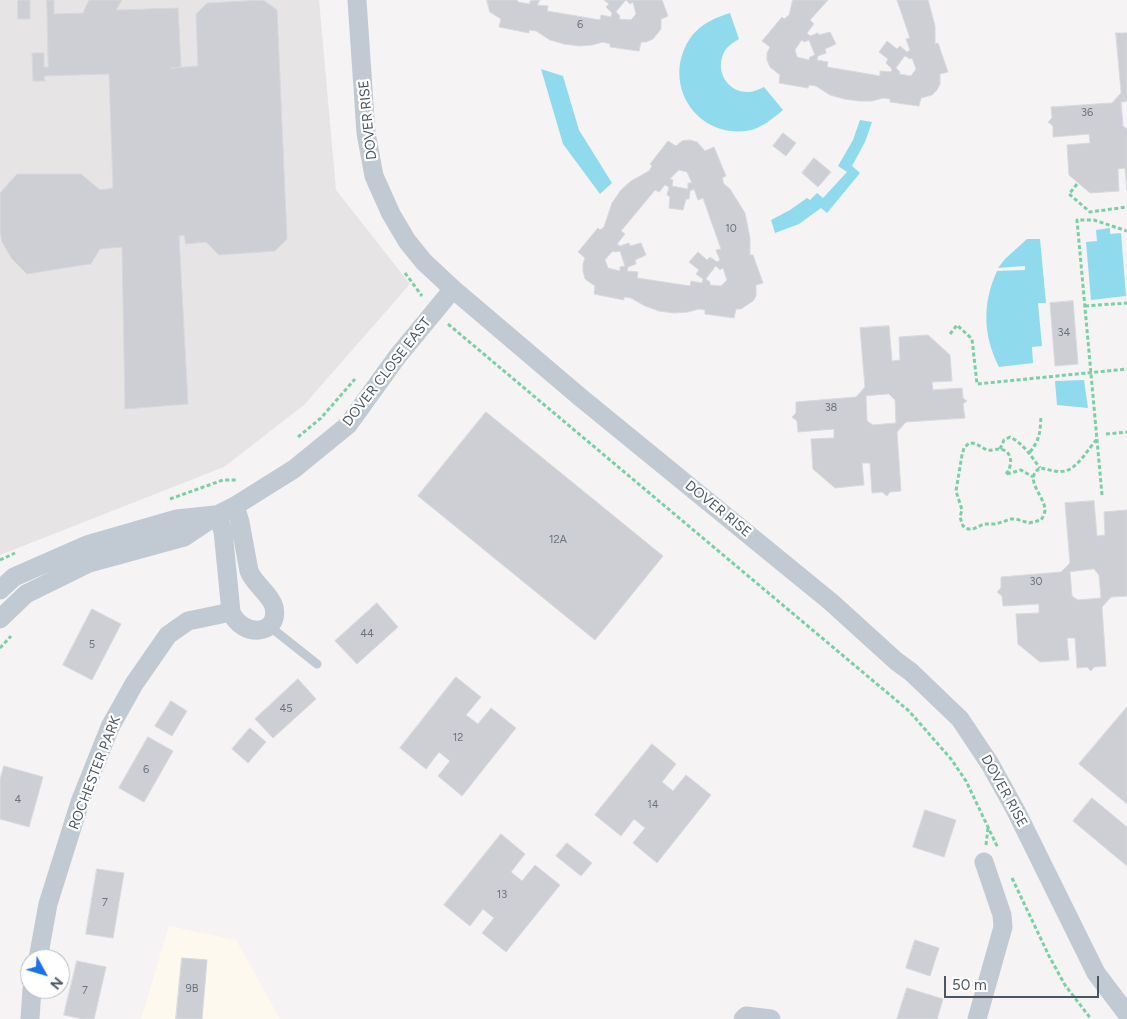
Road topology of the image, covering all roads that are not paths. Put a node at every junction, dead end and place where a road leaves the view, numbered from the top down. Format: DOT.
graph roads {
  1 [pos="357,0"];
  2 [pos="453,289"];
  3 [pos="235,506"];
  4 [pos="217,515"];
  5 [pos="20,586"];
  6 [pos="0,590"];
  7 [pos="231,612"];
  8 [pos="0,619"];
  9 [pos="269,626"];
  10 [pos="317,664"];
  11 [pos="992,858"];
  12 [pos="40,949"];
  13 [pos="31,999"];
  14 [pos="1127,1014"];
  15 [pos="30,1019"];
  16 [pos="743,1019"];
  17 [pos="771,1019"];
  18 [pos="977,1019"];
  1 -- 2 [label="street, DOVER RISE"];
  2 -- 3 [label="street, DOVER CLOSE EAST"];
  2 -- 14 [label="street, DOVER RISE"];
  3 -- 4 [label="street, DOVER CLOSE EAST"];
  3 -- 9 [label="street"];
  4 -- 5 [label="street, DOVER CLOSE EAST"];
  4 -- 7 [label="street"];
  5 -- 6 [label="street, DOVER CLOSE EAST"];
  5 -- 8 [label="street, DOVER CLOSE EAST"];
  7 -- 9 [label="street"];
  7 -- 12 [label="street, ROCHESTER PARK"];
  9 -- 10 [label="lane"];
  11 -- 18 [label="street"];
  13 -- 15 [label="street"];
  16 -- 17 [label="street"];
}
